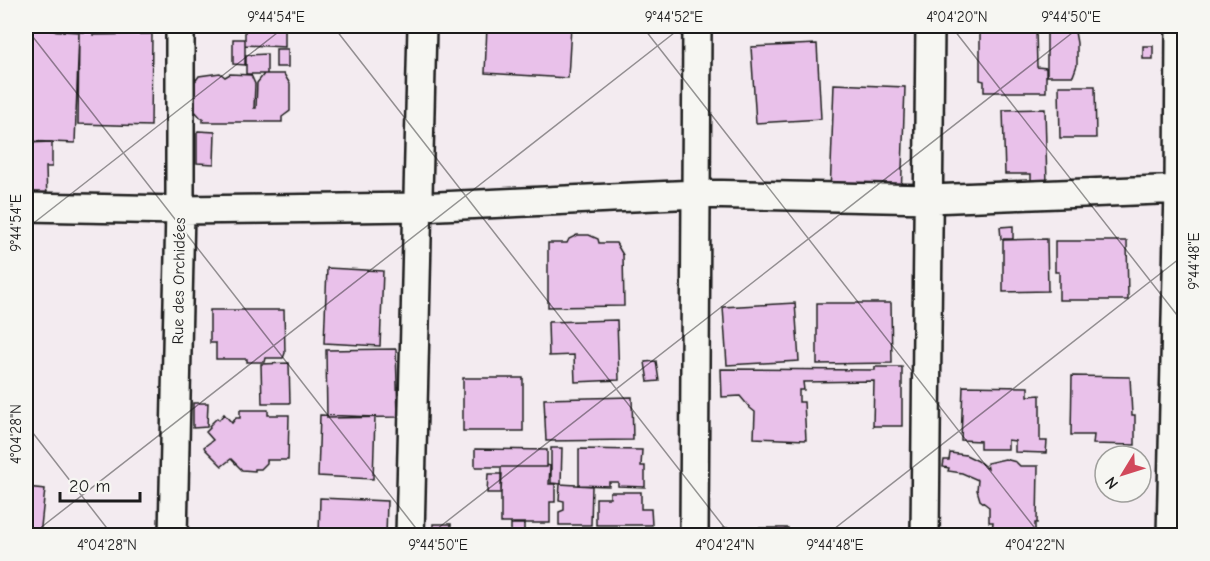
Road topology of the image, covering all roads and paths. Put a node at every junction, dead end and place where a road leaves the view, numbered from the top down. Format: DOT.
graph roads {
  1 [pos="180,26"];
  2 [pos="422,26"];
  3 [pos="697,26"];
  4 [pos="930,26"];
  5 [pos="1180,26"];
  6 [pos="1182,189"];
  7 [pos="697,194"];
  8 [pos="930,199"];
  9 [pos="26,207"];
  10 [pos="418,207"];
  11 [pos="180,210"];
  12 [pos="173,536"];
  13 [pos="410,536"];
  14 [pos="693,536"];
  15 [pos="925,536"];
  16 [pos="1171,536"];
  1 -- 11 [label="street, Rue des Orchidées"];
  2 -- 10 [label="street"];
  3 -- 7 [label="street"];
  4 -- 8 [label="street"];
  5 -- 6 [label="street"];
  6 -- 8 [label="street"];
  6 -- 16 [label="street"];
  7 -- 8 [label="street"];
  7 -- 10 [label="street"];
  7 -- 14 [label="street"];
  8 -- 15 [label="street"];
  9 -- 11 [label="street"];
  10 -- 11 [label="street"];
  10 -- 13 [label="street"];
  11 -- 12 [label="street, Rue des Orchidées"];
}
